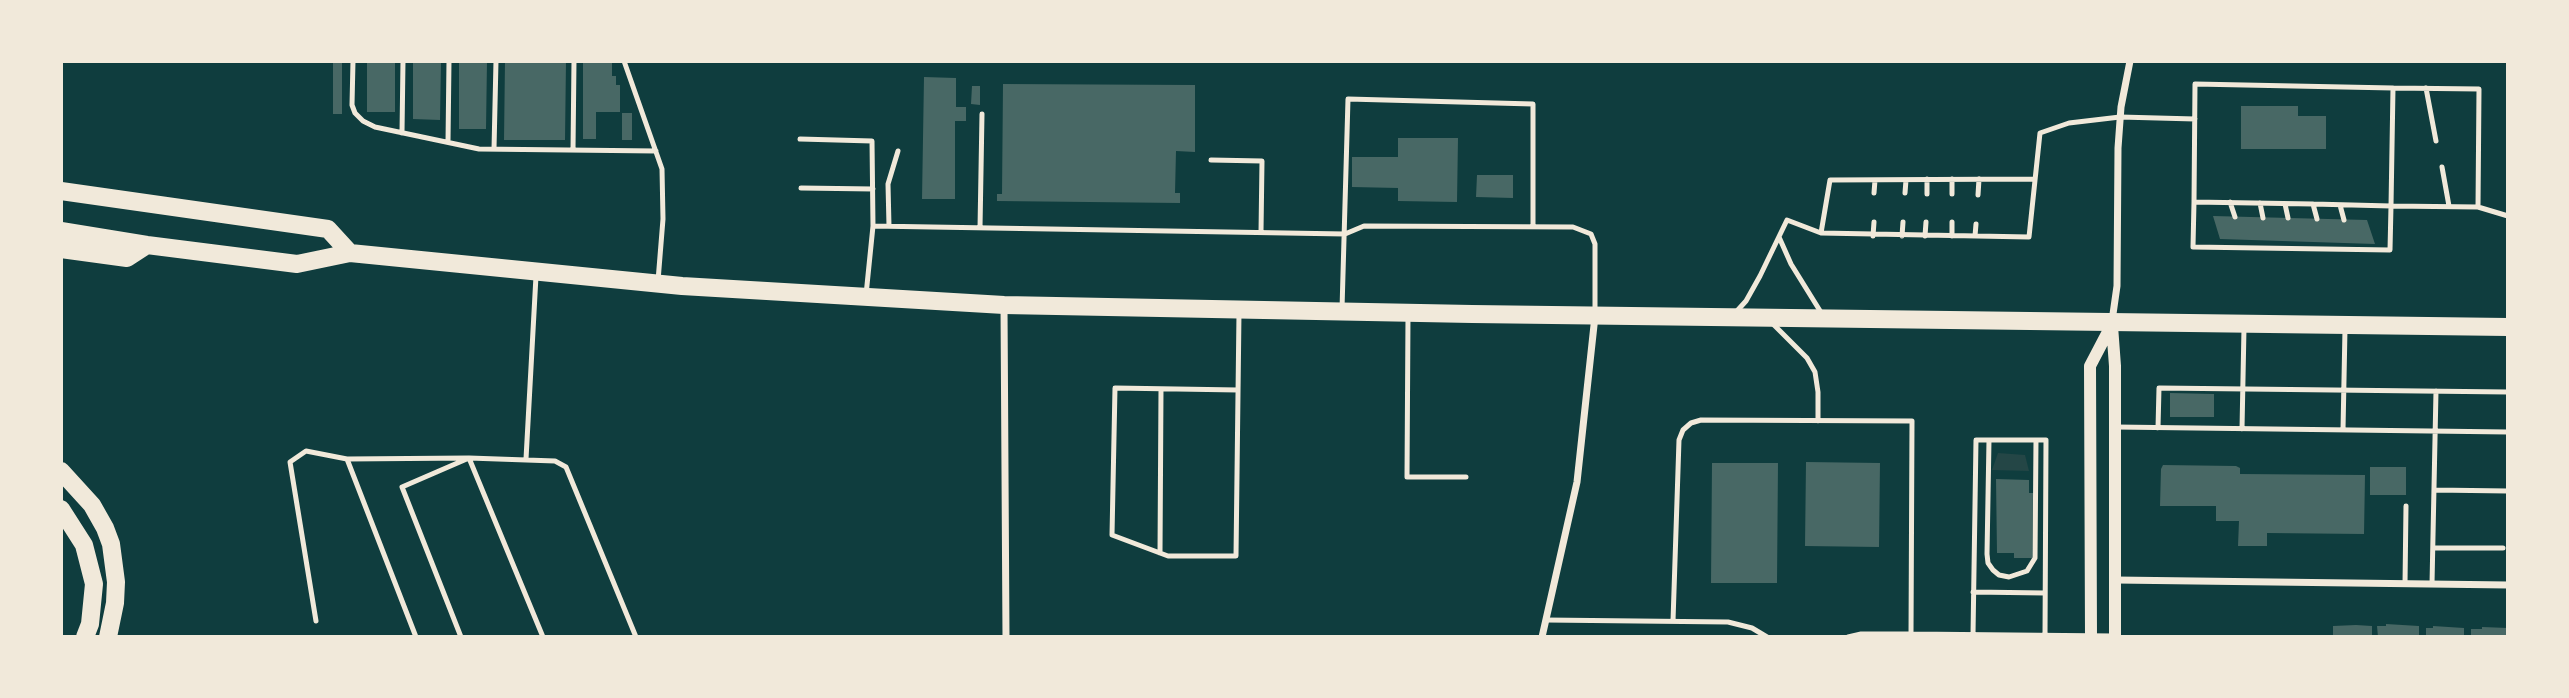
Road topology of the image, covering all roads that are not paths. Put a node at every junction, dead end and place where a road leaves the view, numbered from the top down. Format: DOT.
graph roads {
  1 [pos="353,61"];
  2 [pos="403,61"];
  3 [pos="449,61"];
  4 [pos="496,61"];
  5 [pos="574,61"];
  6 [pos="624,61"];
  7 [pos="2130,61"];
  8 [pos="2393,88"];
  9 [pos="2427,88"];
  10 [pos="982,114"];
  11 [pos="2120,117"];
  12 [pos="2195,119"];
  13 [pos="402,133"];
  14 [pos="800,139"];
  15 [pos="2437,141"];
  16 [pos="448,142"];
  17 [pos="494,149"];
  18 [pos="573,150"];
  19 [pos="656,151"];
  20 [pos="898,151"];
  21 [pos="1210,160"];
  22 [pos="2441,167"];
  23 [pos="1979,179"];
  24 [pos="2035,179"];
  25 [pos="1875,180"];
  26 [pos="1906,180"];
  27 [pos="1927,180"];
  28 [pos="1952,180"];
  29 [pos="801,188"];
  30 [pos="873,188"];
  31 [pos="61,191"];
  32 [pos="1905,192"];
  33 [pos="1874,193"];
  34 [pos="1927,194"];
  35 [pos="1952,194"];
  36 [pos="1978,195"];
  37 [pos="2193,202"];
  38 [pos="2230,202"];
  39 [pos="2260,203"];
  40 [pos="2285,204"];
  41 [pos="2313,204"];
  42 [pos="2340,205"];
  43 [pos="2391,206"];
  44 [pos="2449,206"];
  45 [pos="2478,206"];
  46 [pos="2508,216"];
  47 [pos="2235,217"];
  48 [pos="2263,218"];
  49 [pos="2288,218"];
  50 [pos="2317,219"];
  51 [pos="2344,220"];
  52 [pos="1874,222"];
  53 [pos="1903,222"];
  54 [pos="1926,222"];
  55 [pos="1952,222"];
  56 [pos="1976,224"];
  57 [pos="873,226"];
  58 [pos="889,226"];
  59 [pos="1533,227"];
  60 [pos="980,228"];
  61 [pos="61,232"];
  62 [pos="1261,232"];
  63 [pos="1821,233"];
  64 [pos="1345,234"];
  65 [pos="1873,236"];
  66 [pos="1902,236"];
  67 [pos="1925,236"];
  68 [pos="1952,236"];
  69 [pos="1975,236"];
  70 [pos="1779,237"];
  71 [pos="2243,240"];
  72 [pos="147,245"];
  73 [pos="2246,247"];
  74 [pos="61,249"];
  75 [pos="350,253"];
  76 [pos="536,272"];
  77 [pos="657,284"];
  78 [pos="865,298"];
  79 [pos="1004,305"];
  80 [pos="1239,310"];
  81 [pos="1342,312"];
  82 [pos="1408,313"];
  83 [pos="1595,315"];
  84 [pos="1732,317"];
  85 [pos="1766,317"];
  86 [pos="1826,319"];
  87 [pos="2245,323"];
  88 [pos="2112,324"];
  89 [pos="2345,324"];
  90 [pos="2508,327"];
  91 [pos="1161,389"];
  92 [pos="2242,389"];
  93 [pos="1238,390"];
  94 [pos="2343,390"];
  95 [pos="2436,391"];
  96 [pos="2508,391"];
  97 [pos="1818,421"];
  98 [pos="2116,428"];
  99 [pos="2158,428"];
  100 [pos="2242,429"];
  101 [pos="2343,430"];
  102 [pos="2435,431"];
  103 [pos="2508,432"];
  104 [pos="1989,440"];
  105 [pos="2036,440"];
  106 [pos="347,458"];
  107 [pos="469,458"];
  108 [pos="526,459"];
  109 [pos="61,471"];
  110 [pos="1466,477"];
  111 [pos="2434,490"];
  112 [pos="2508,491"];
  113 [pos="2406,506"];
  114 [pos="61,509"];
  115 [pos="2432,548"];
  116 [pos="2503,548"];
  117 [pos="1160,553"];
  118 [pos="2116,580"];
  119 [pos="2405,583"];
  120 [pos="2432,584"];
  121 [pos="2508,584"];
  122 [pos="1973,592"];
  123 [pos="2045,593"];
  124 [pos="1546,620"];
  125 [pos="316,621"];
  126 [pos="1673,621"];
  127 [pos="1911,634"];
  128 [pos="1973,635"];
  129 [pos="2045,635"];
  130 [pos="2091,636"];
  131 [pos="2115,636"];
  132 [pos="85,637"];
  133 [pos="108,637"];
  134 [pos="416,637"];
  135 [pos="461,637"];
  136 [pos="543,637"];
  137 [pos="636,637"];
  138 [pos="1006,637"];
  139 [pos="1542,637"];
  140 [pos="1767,637"];
  141 [pos="1848,637"];
  1 -- 13 [label="lane"];
  2 -- 13 [label="lane"];
  3 -- 16 [label="lane"];
  4 -- 17 [label="lane"];
  5 -- 18 [label="lane"];
  6 -- 19 [label="lane"];
  7 -- 11 [label="street"];
  8 -- 9 [label="lane"];
  8 -- 12 [label="lane"];
  8 -- 43 [label="lane"];
  9 -- 15 [label="lane"];
  9 -- 45 [label="lane"];
  10 -- 60 [label="lane"];
  11 -- 12 [label="lane"];
  11 -- 24 [label="lane"];
  11 -- 88 [label="street"];
  12 -- 37 [label="lane"];
  13 -- 16 [label="lane"];
  14 -- 30 [label="lane"];
  16 -- 17 [label="lane"];
  17 -- 18 [label="lane"];
  18 -- 19 [label="lane"];
  19 -- 77 [label="lane"];
  20 -- 58 [label="lane"];
  21 -- 62 [label="lane"];
  22 -- 44 [label="lane"];
  23 -- 24 [label="lane"];
  23 -- 28 [label="lane"];
  23 -- 36 [label="lane"];
  24 -- 69 [label="lane"];
  25 -- 26 [label="lane"];
  25 -- 33 [label="lane"];
  25 -- 63 [label="lane"];
  26 -- 27 [label="lane"];
  26 -- 32 [label="lane"];
  27 -- 28 [label="lane"];
  27 -- 34 [label="lane"];
  28 -- 35 [label="lane"];
  29 -- 30 [label="lane"];
  30 -- 57 [label="lane"];
  31 -- 75 [label="main road"];
  37 -- 38 [label="lane"];
  37 -- 73 [label="lane"];
  38 -- 39 [label="lane"];
  38 -- 47 [label="lane"];
  39 -- 40 [label="lane"];
  39 -- 48 [label="lane"];
  40 -- 41 [label="lane"];
  40 -- 49 [label="lane"];
  41 -- 42 [label="lane"];
  41 -- 50 [label="lane"];
  42 -- 43 [label="lane"];
  42 -- 51 [label="lane"];
  43 -- 44 [label="lane"];
  43 -- 73 [label="lane"];
  44 -- 45 [label="lane"];
  45 -- 46 [label="lane"];
  52 -- 65 [label="lane"];
  53 -- 66 [label="lane"];
  54 -- 67 [label="lane"];
  55 -- 68 [label="lane"];
  56 -- 69 [label="lane"];
  57 -- 58 [label="lane"];
  57 -- 78 [label="lane"];
  58 -- 60 [label="lane"];
  59 -- 64 [label="lane"];
  59 -- 64 [label="lane"];
  59 -- 83 [label="lane"];
  60 -- 62 [label="lane"];
  61 -- 72 [label="main road"];
  62 -- 64 [label="lane"];
  63 -- 65 [label="lane"];
  63 -- 70 [label="lane"];
  64 -- 81 [label="lane"];
  65 -- 66 [label="lane"];
  66 -- 67 [label="lane"];
  67 -- 68 [label="lane"];
  68 -- 69 [label="lane"];
  70 -- 84 [label="lane"];
  70 -- 86 [label="lane"];
  71 -- 73 [label="lane"];
  72 -- 74 [label="main road"];
  72 -- 75 [label="main road"];
  75 -- 76 [label="main road"];
  76 -- 77 [label="main road"];
  76 -- 108 [label="lane"];
  77 -- 78 [label="main road"];
  78 -- 79 [label="main road"];
  79 -- 80 [label="main road"];
  79 -- 138 [label="street"];
  80 -- 81 [label="main road"];
  80 -- 93 [label="lane"];
  81 -- 82 [label="main road"];
  82 -- 83 [label="main road"];
  82 -- 110 [label="lane"];
  83 -- 84 [label="main road"];
  83 -- 124 [label="street"];
  84 -- 85 [label="main road"];
  85 -- 86 [label="main road"];
  85 -- 97 [label="lane"];
  86 -- 88 [label="main road"];
  87 -- 88 [label="main road"];
  87 -- 89 [label="main road"];
  87 -- 92 [label="lane"];
  88 -- 98 [label="street"];
  88 -- 130 [label="street"];
  89 -- 90 [label="main road"];
  89 -- 94 [label="lane"];
  91 -- 93 [label="lane"];
  91 -- 117 [label="lane"];
  91 -- 117 [label="lane"];
  92 -- 94 [label="lane"];
  92 -- 99 [label="lane"];
  92 -- 100 [label="lane"];
  93 -- 117 [label="lane"];
  94 -- 95 [label="lane"];
  94 -- 101 [label="lane"];
  95 -- 96 [label="lane"];
  95 -- 102 [label="lane"];
  97 -- 126 [label="lane"];
  97 -- 127 [label="lane"];
  98 -- 99 [label="lane"];
  98 -- 118 [label="street"];
  99 -- 100 [label="lane"];
  100 -- 101 [label="lane"];
  101 -- 102 [label="lane"];
  102 -- 103 [label="lane"];
  102 -- 111 [label="lane"];
  104 -- 105 [label="lane"];
  104 -- 105 [label="lane"];
  104 -- 122 [label="lane"];
  105 -- 123 [label="lane"];
  106 -- 107 [label="lane"];
  106 -- 125 [label="lane"];
  106 -- 134 [label="lane"];
  107 -- 108 [label="lane"];
  107 -- 135 [label="lane"];
  107 -- 136 [label="lane"];
  108 -- 137 [label="lane"];
  109 -- 133 [label="main road"];
  111 -- 112 [label="lane"];
  111 -- 115 [label="lane"];
  113 -- 119 [label="lane"];
  114 -- 132 [label="main road"];
  115 -- 116 [label="lane"];
  115 -- 120 [label="lane"];
  118 -- 119 [label="street"];
  118 -- 131 [label="street"];
  119 -- 120 [label="street"];
  120 -- 121 [label="street"];
  122 -- 123 [label="lane"];
  122 -- 128 [label="lane"];
  123 -- 129 [label="lane"];
  124 -- 126 [label="lane"];
  124 -- 139 [label="street"];
  126 -- 140 [label="lane"];
  127 -- 128 [label="lane"];
  127 -- 141 [label="lane"];
  128 -- 129 [label="lane"];
  129 -- 130 [label="lane"];
  130 -- 131 [label="lane"];
}
